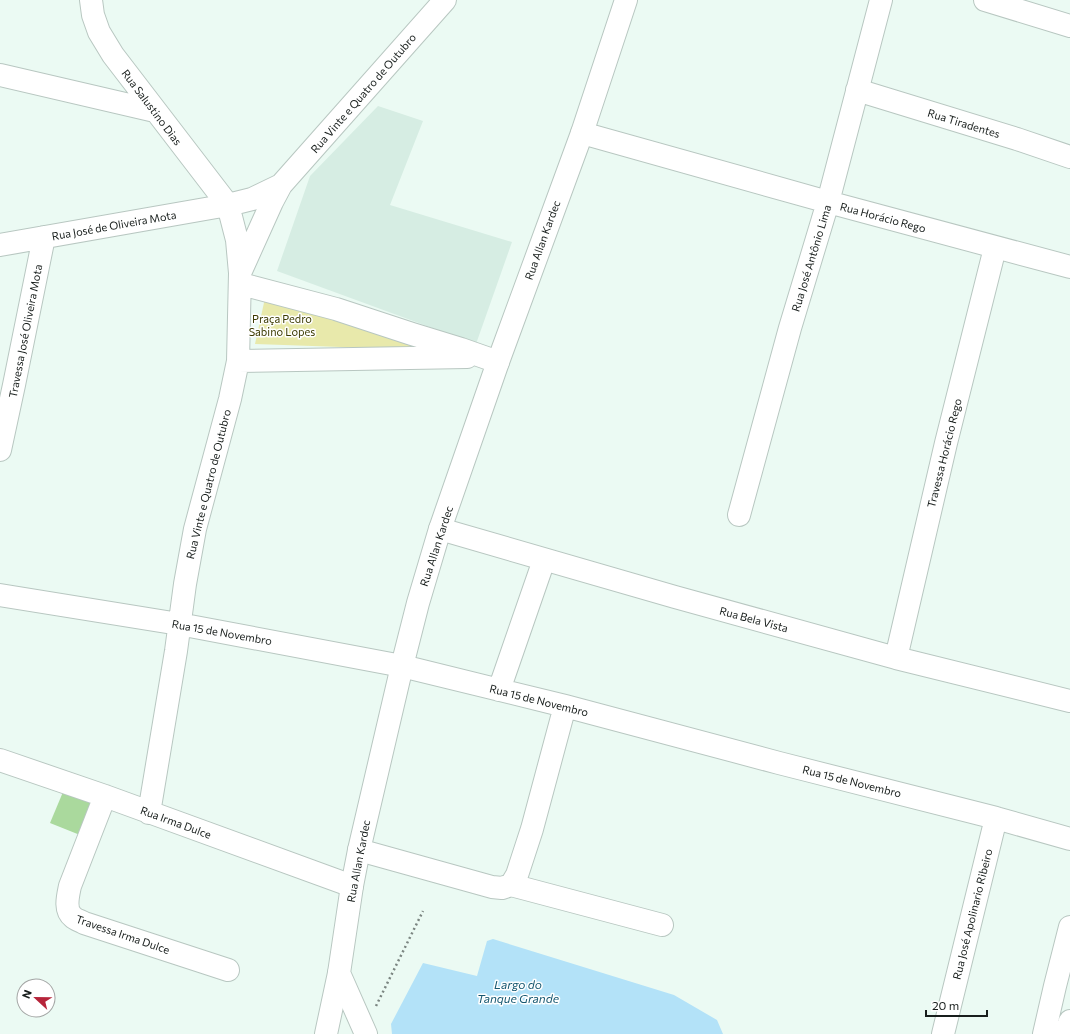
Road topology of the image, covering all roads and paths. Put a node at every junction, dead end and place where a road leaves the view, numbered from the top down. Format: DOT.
graph roads {
  1 [pos="91,0"];
  2 [pos="445,0"];
  3 [pos="626,0"];
  4 [pos="880,0"];
  5 [pos="985,0"];
  6 [pos="1070,26"];
  7 [pos="0,75"];
  8 [pos="857,90"];
  9 [pos="155,111"];
  10 [pos="582,133"];
  11 [pos="1070,157"];
  12 [pos="281,185"];
  13 [pos="828,202"];
  14 [pos="228,205"];
  15 [pos="44,236"];
  16 [pos="0,245"];
  17 [pos="995,248"];
  18 [pos="1070,268"];
  19 [pos="241,278"];
  20 [pos="491,359"];
  21 [pos="238,361"];
  22 [pos="0,450"];
  23 [pos="739,515"];
  24 [pos="440,529"];
  25 [pos="544,560"];
  26 [pos="0,595"];
  27 [pos="179,624"];
  28 [pos="896,658"];
  29 [pos="402,666"];
  30 [pos="499,690"];
  31 [pos="1070,701"];
  32 [pos="565,706"];
  33 [pos="0,760"];
  34 [pos="105,796"];
  35 [pos="149,813"];
  36 [pos="996,818"];
  37 [pos="1070,840"];
  38 [pos="359,850"];
  39 [pos="511,885"];
  40 [pos="352,886"];
  41 [pos="423,911"];
  42 [pos="662,925"];
  43 [pos="1070,927"];
  44 [pos="228,970"];
  45 [pos="339,974"];
  46 [pos="374,1010"];
  47 [pos="1070,1021"];
  48 [pos="326,1034"];
  49 [pos="366,1034"];
  50 [pos="943,1034"];
  51 [pos="1044,1034"];
  52 [pos="1066,1034"];
  1 -- 9 [label="street, Rua Salustino Dias"];
  2 -- 12 [label="street, Rua Vinte e Quatro de Outubro"];
  3 -- 10 [label="street, Rua Allan Kardec"];
  4 -- 8 [label="street, Rua José Antônio Lima"];
  5 -- 6 [label="street"];
  7 -- 9 [label="street"];
  8 -- 11 [label="street, Rua Tiradentes"];
  8 -- 13 [label="street, Rua José Antônio Lima"];
  9 -- 14 [label="street, Rua Salustino Dias"];
  10 -- 13 [label="street, Rua Horácio Rego"];
  10 -- 20 [label="street, Rua Allan Kardec"];
  12 -- 14 [label="street, Rua Vinte e Quatro de Outubro"];
  12 -- 19 [label="street, Rua Vinte e Quatro de Outubro"];
  13 -- 17 [label="street, Rua Horácio Rego"];
  13 -- 23 [label="street, Rua José Antônio Lima"];
  14 -- 15 [label="street, Rua José de Oliveira Mota"];
  14 -- 19 [label="street, Rua Vinte e Quatro de Outubro"];
  15 -- 16 [label="street, Rua José de Oliveira Mota"];
  15 -- 22 [label="street, Travessa José Oliveira Mota"];
  17 -- 18 [label="street, Rua Horácio Rego"];
  17 -- 28 [label="street, Travessa Horácio Rego"];
  19 -- 20 [label="street"];
  19 -- 21 [label="street, Rua Vinte e Quatro de Outubro"];
  20 -- 21 [label="street"];
  20 -- 24 [label="street, Rua Allan Kardec"];
  21 -- 27 [label="street, Rua Vinte e Quatro de Outubro"];
  24 -- 25 [label="street, Rua Bela Vista"];
  24 -- 29 [label="street, Rua Allan Kardec"];
  25 -- 28 [label="street, Rua Bela Vista"];
  25 -- 30 [label="street"];
  26 -- 27 [label="street, Rua 15 de Novembro"];
  27 -- 29 [label="street, Rua 15 de Novembro"];
  27 -- 35 [label="street, Rua Vinte e Quatro de Outubro"];
  28 -- 31 [label="street, Rua Bela Vista"];
  29 -- 30 [label="street, Rua 15 de Novembro"];
  29 -- 38 [label="street, Rua Allan Kardec"];
  30 -- 32 [label="street, Rua 15 de Novembro"];
  32 -- 36 [label="street, Rua 15 de Novembro"];
  32 -- 39 [label="street"];
  33 -- 34 [label="street, Rua Irma Dulce"];
  34 -- 35 [label="street, Rua Irma Dulce"];
  34 -- 44 [label="street, Travessa Irma Dulce"];
  35 -- 40 [label="street, Rua Irma Dulce"];
  36 -- 37 [label="street, Rua 15 de Novembro"];
  36 -- 50 [label="street, Rua José Apolinario Ribeiro"];
  38 -- 39 [label="street"];
  38 -- 40 [label="street, Rua Allan Kardec"];
  39 -- 42 [label="street"];
  40 -- 45 [label="street, Rua Allan Kardec"];
  41 -- 46 [label="path"];
  43 -- 51 [label="street"];
  45 -- 48 [label="street, Rua Allan Kardec"];
  45 -- 49 [label="street"];
  47 -- 52 [label="street"];
}
